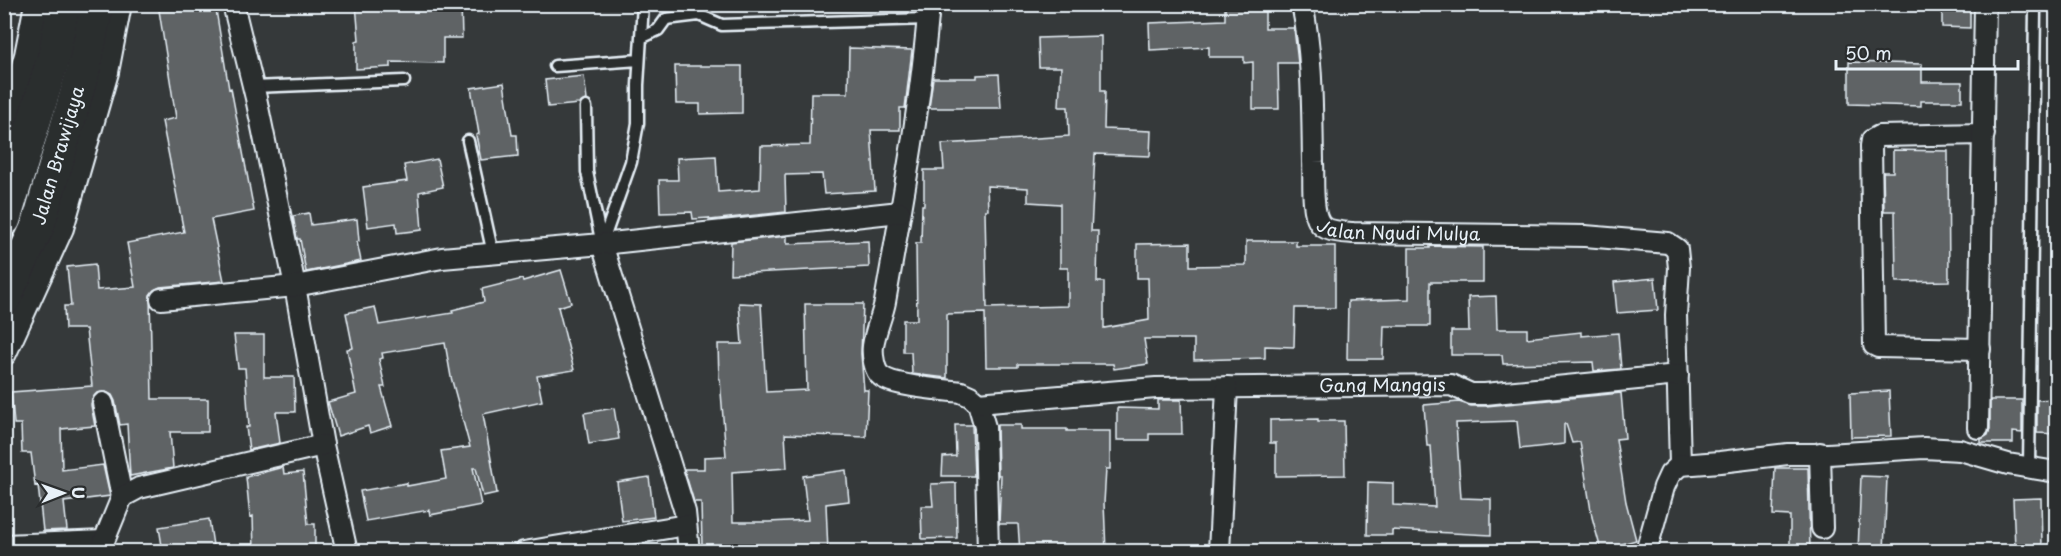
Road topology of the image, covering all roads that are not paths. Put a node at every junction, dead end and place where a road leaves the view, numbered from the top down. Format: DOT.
graph roads {
  1 [pos="38,4"];
  2 [pos="64,4"];
  3 [pos="97,4"];
  4 [pos="118,4"];
  5 [pos="234,4"];
  6 [pos="643,4"];
  7 [pos="1302,4"];
  8 [pos="1985,4"];
  9 [pos="2035,10"];
  10 [pos="928,12"];
  11 [pos="641,38"];
  12 [pos="639,60"];
  13 [pos="555,66"];
  14 [pos="404,81"];
  15 [pos="253,87"];
  16 [pos="586,107"];
  17 [pos="4,134"];
  18 [pos="1984,134"];
  19 [pos="468,141"];
  20 [pos="900,212"];
  21 [pos="4,219"];
  22 [pos="602,244"];
  23 [pos="493,254"];
  24 [pos="295,286"];
  25 [pos="4,299"];
  26 [pos="161,299"];
  27 [pos="1980,349"];
  28 [pos="4,353"];
  29 [pos="1678,375"];
  30 [pos="1227,387"];
  31 [pos="978,403"];
  32 [pos="103,404"];
  33 [pos="1978,428"];
  34 [pos="323,445"];
  35 [pos="1820,453"];
  36 [pos="1680,465"];
  37 [pos="2029,467"];
  38 [pos="2056,472"];
  39 [pos="122,497"];
  40 [pos="686,525"];
  41 [pos="1822,528"];
  42 [pos="4,545"];
  43 [pos="103,546"];
  44 [pos="346,552"];
  45 [pos="524,552"];
  46 [pos="689,552"];
  47 [pos="988,552"];
  48 [pos="1219,552"];
  49 [pos="1646,552"];
  1 -- 17 [label="street"];
  2 -- 21 [label="highway, Jalan Brawijaya"];
  3 -- 25 [label="highway, Jalan Brawijaya"];
  4 -- 28 [label="street"];
  5 -- 15 [label="street"];
  6 -- 11 [label="lane"];
  7 -- 29 [label="street, Jalan Ngudi Mulya"];
  8 -- 18 [label="street"];
  9 -- 37 [label="lane"];
  10 -- 11 [label="lane"];
  10 -- 20 [label="street"];
  11 -- 12 [label="lane"];
  12 -- 13 [label="lane"];
  12 -- 22 [label="lane"];
  14 -- 15 [label="lane"];
  15 -- 24 [label="street"];
  16 -- 22 [label="lane"];
  18 -- 27 [label="street"];
  18 -- 27 [label="street"];
  19 -- 23 [label="lane"];
  20 -- 22 [label="street"];
  20 -- 31 [label="street"];
  22 -- 23 [label="street"];
  22 -- 40 [label="street"];
  23 -- 24 [label="street"];
  24 -- 26 [label="street"];
  24 -- 34 [label="street"];
  27 -- 33 [label="street"];
  29 -- 30 [label="street, Gang Manggis"];
  29 -- 36 [label="street"];
  30 -- 31 [label="street, Gang Manggis"];
  30 -- 48 [label="street"];
  31 -- 47 [label="street"];
  32 -- 39 [label="street"];
  34 -- 39 [label="street"];
  34 -- 44 [label="street"];
  35 -- 36 [label="street"];
  35 -- 37 [label="street"];
  35 -- 41 [label="street"];
  36 -- 49 [label="street"];
  37 -- 38 [label="street"];
  39 -- 43 [label="street"];
  40 -- 45 [label="street"];
  40 -- 46 [label="street"];
  42 -- 43 [label="street"];
}
